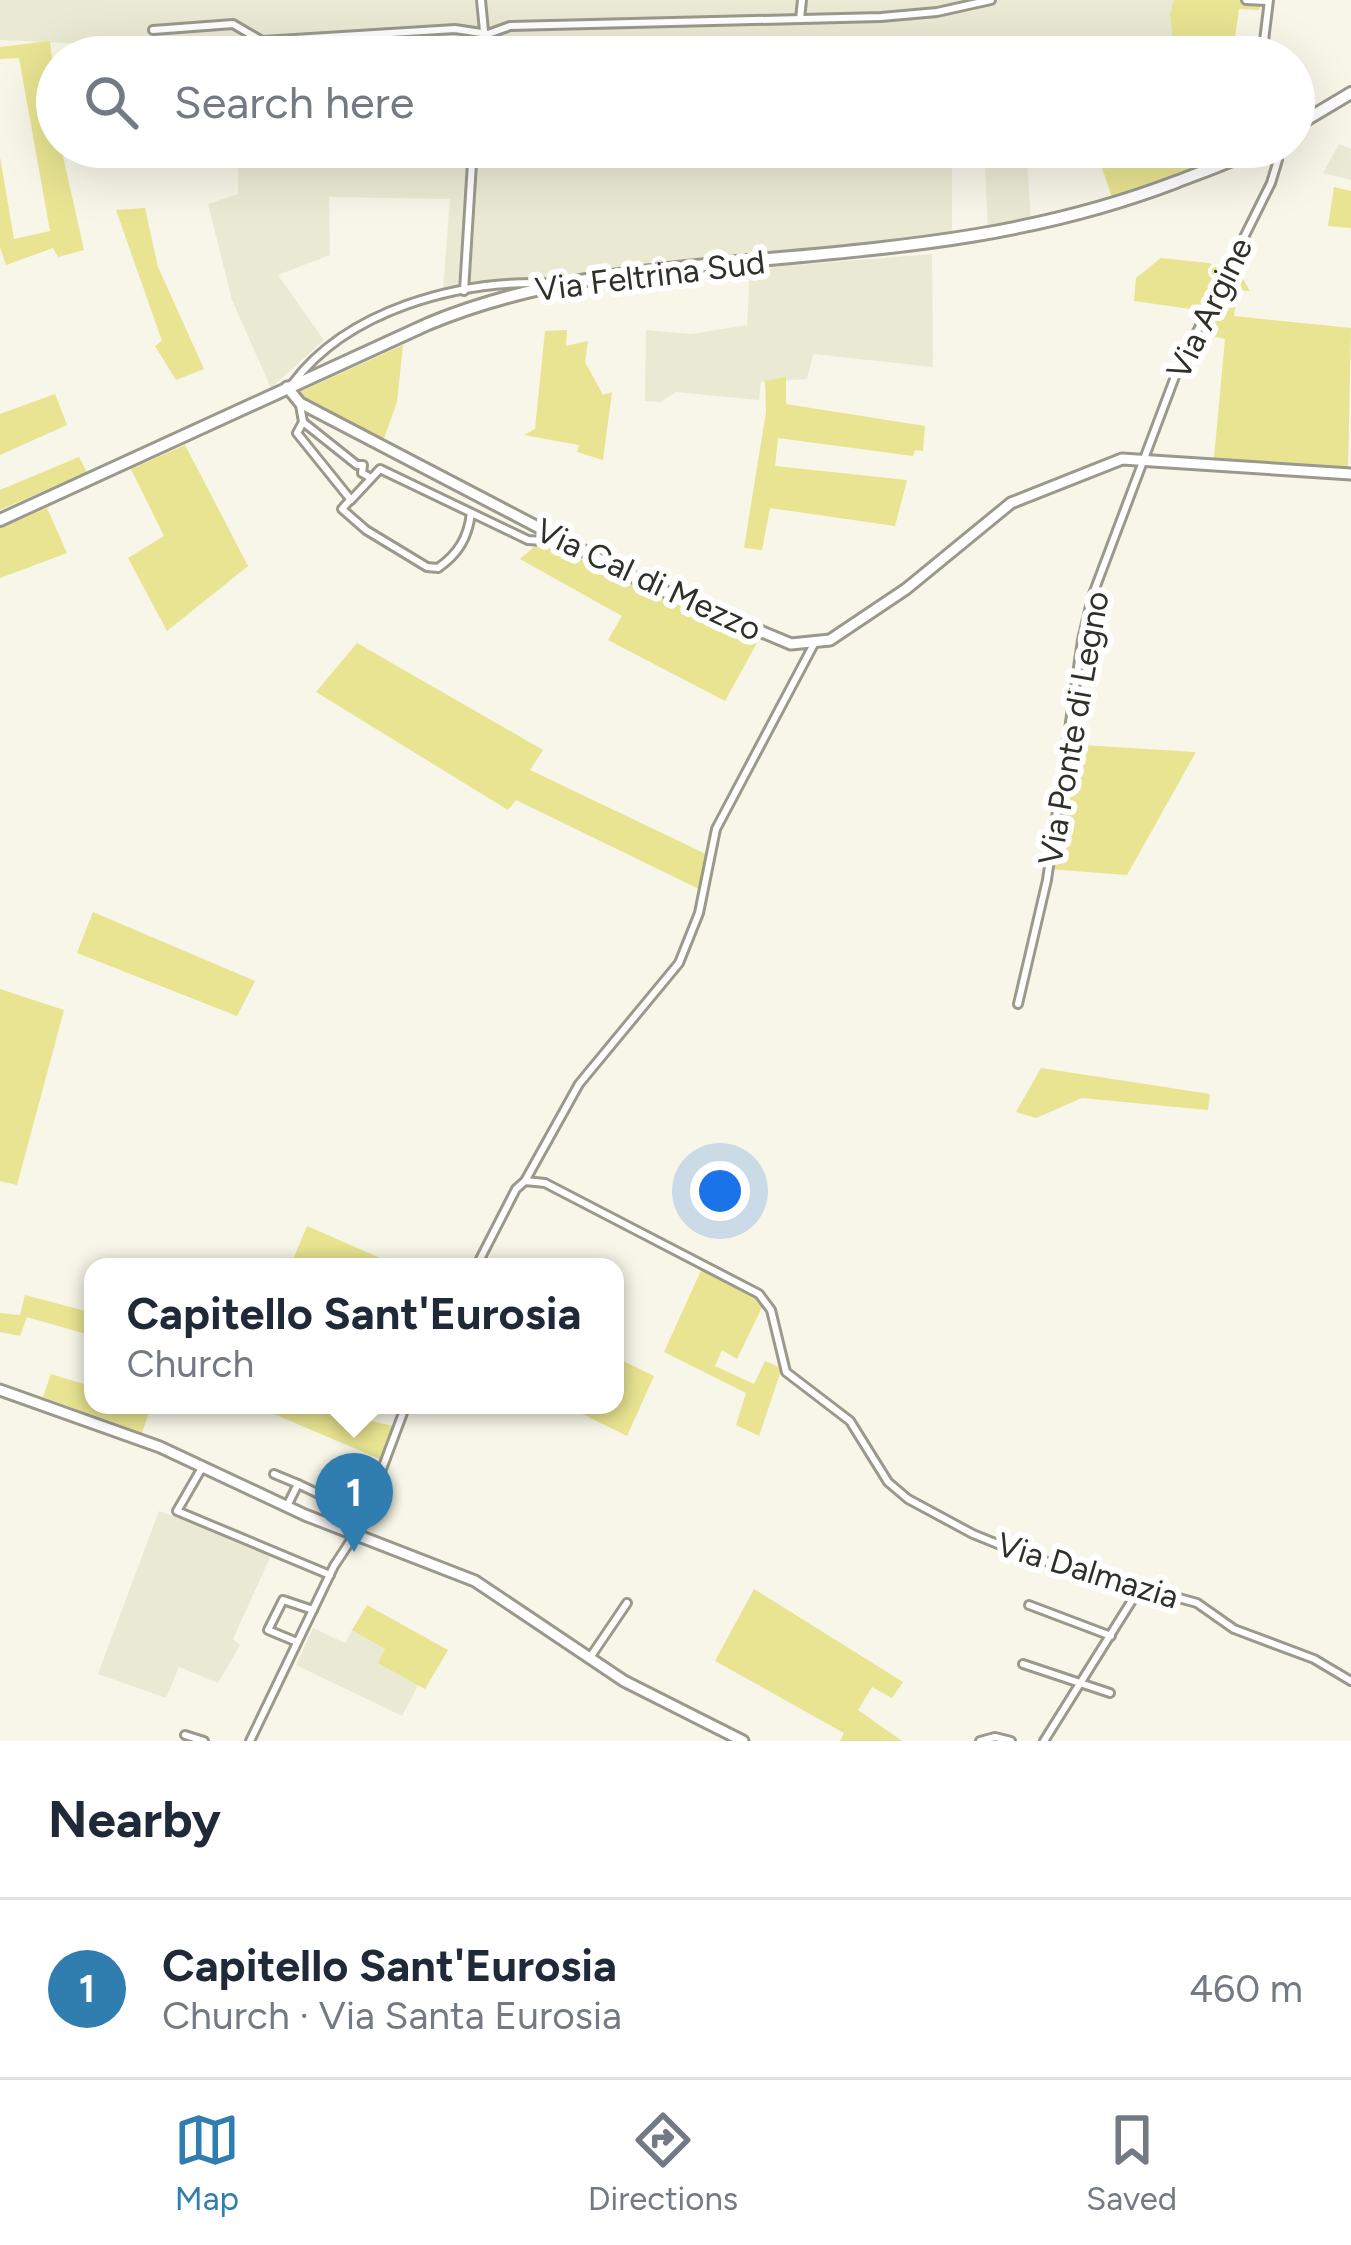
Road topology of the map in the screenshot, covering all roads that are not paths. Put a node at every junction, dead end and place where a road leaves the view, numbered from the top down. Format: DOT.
graph roads {
  1 [pos="481,0"];
  2 [pos="802,0"];
  3 [pos="991,0"];
  4 [pos="1246,0"];
  5 [pos="1268,1"];
  6 [pos="800,19"];
  7 [pos="153,30"];
  8 [pos="488,34"];
  9 [pos="253,36"];
  10 [pos="342,36"];
  11 [pos="1264,36"];
  12 [pos="1351,93"];
  13 [pos="1315,114"];
  14 [pos="472,168"];
  15 [pos="1207,168"];
  16 [pos="1276,168"];
  17 [pos="554,284"];
  18 [pos="464,291"];
  19 [pos="289,386"];
  20 [pos="300,403"];
  21 [pos="303,422"];
  22 [pos="1146,458"];
  23 [pos="1351,474"];
  24 [pos="371,478"];
  25 [pos="351,500"];
  26 [pos="471,513"];
  27 [pos="0,520"];
  28 [pos="544,541"];
  29 [pos="814,644"];
  30 [pos="1018,1004"];
  31 [pos="525,1180"];
  32 [pos="481,1258"];
  33 [pos="0,1390"];
  34 [pos="402,1414"];
  35 [pos="203,1466"];
  36 [pos="274,1474"];
  37 [pos="298,1484"];
  38 [pos="319,1494"];
  39 [pos="287,1506"];
  40 [pos="354,1535"];
  41 [pos="330,1575"];
  42 [pos="1141,1586"];
  43 [pos="627,1603"];
  44 [pos="1029,1605"];
  45 [pos="313,1610"];
  46 [pos="1111,1636"];
  47 [pos="297,1642"];
  48 [pos="589,1659"];
  49 [pos="1023,1664"];
  50 [pos="1351,1682"];
  51 [pos="1081,1684"];
  52 [pos="1110,1694"];
  53 [pos="185,1735"];
  54 [pos="204,1741"];
  55 [pos="250,1741"];
  56 [pos="743,1741"];
  57 [pos="980,1741"];
  58 [pos="1011,1741"];
  59 [pos="1045,1741"];
  1 -- 8 [label="street"];
  2 -- 6 [label="street"];
  3 -- 6 [label="street"];
  4 -- 5 [label="street"];
  5 -- 11 [label="street"];
  6 -- 8 [label="street"];
  7 -- 9 [label="street"];
  8 -- 10 [label="street"];
  12 -- 13 [label="main road"];
  14 -- 18 [label="street"];
  15 -- 17 [label="main road, Via Feltrina Sud"];
  16 -- 22 [label="street, Via Argine"];
  17 -- 18 [label="street"];
  17 -- 19 [label="main road, Via Feltrina Sud"];
  18 -- 19 [label="street"];
  19 -- 20 [label="street, Via Cal di Mezzo"];
  19 -- 27 [label="main road, Via Feltrina Sud"];
  20 -- 21 [label="street"];
  20 -- 29 [label="street, Via Cal di Mezzo"];
  21 -- 24 [label="street"];
  21 -- 25 [label="street"];
  22 -- 23 [label="street"];
  22 -- 29 [label="street"];
  22 -- 30 [label="street, Via Ponte di Legno"];
  24 -- 25 [label="street"];
  24 -- 26 [label="street"];
  25 -- 26 [label="street"];
  26 -- 28 [label="street"];
  29 -- 31 [label="street"];
  31 -- 32 [label="street"];
  31 -- 42 [label="street, Via Dalmazia"];
  33 -- 35 [label="street"];
  34 -- 40 [label="street"];
  35 -- 39 [label="street"];
  35 -- 41 [label="street"];
  36 -- 37 [label="street"];
  37 -- 38 [label="street"];
  37 -- 39 [label="street"];
  39 -- 40 [label="street"];
  40 -- 41 [label="street"];
  40 -- 48 [label="street"];
  41 -- 45 [label="street"];
  42 -- 46 [label="street"];
  42 -- 50 [label="street, Via Dalmazia"];
  43 -- 48 [label="street"];
  44 -- 46 [label="street"];
  45 -- 47 [label="street"];
  45 -- 47 [label="street"];
  46 -- 51 [label="street"];
  47 -- 55 [label="street"];
  48 -- 56 [label="street"];
  49 -- 51 [label="street"];
  51 -- 52 [label="street"];
  51 -- 59 [label="street"];
  53 -- 54 [label="street"];
  57 -- 58 [label="street"];
}
